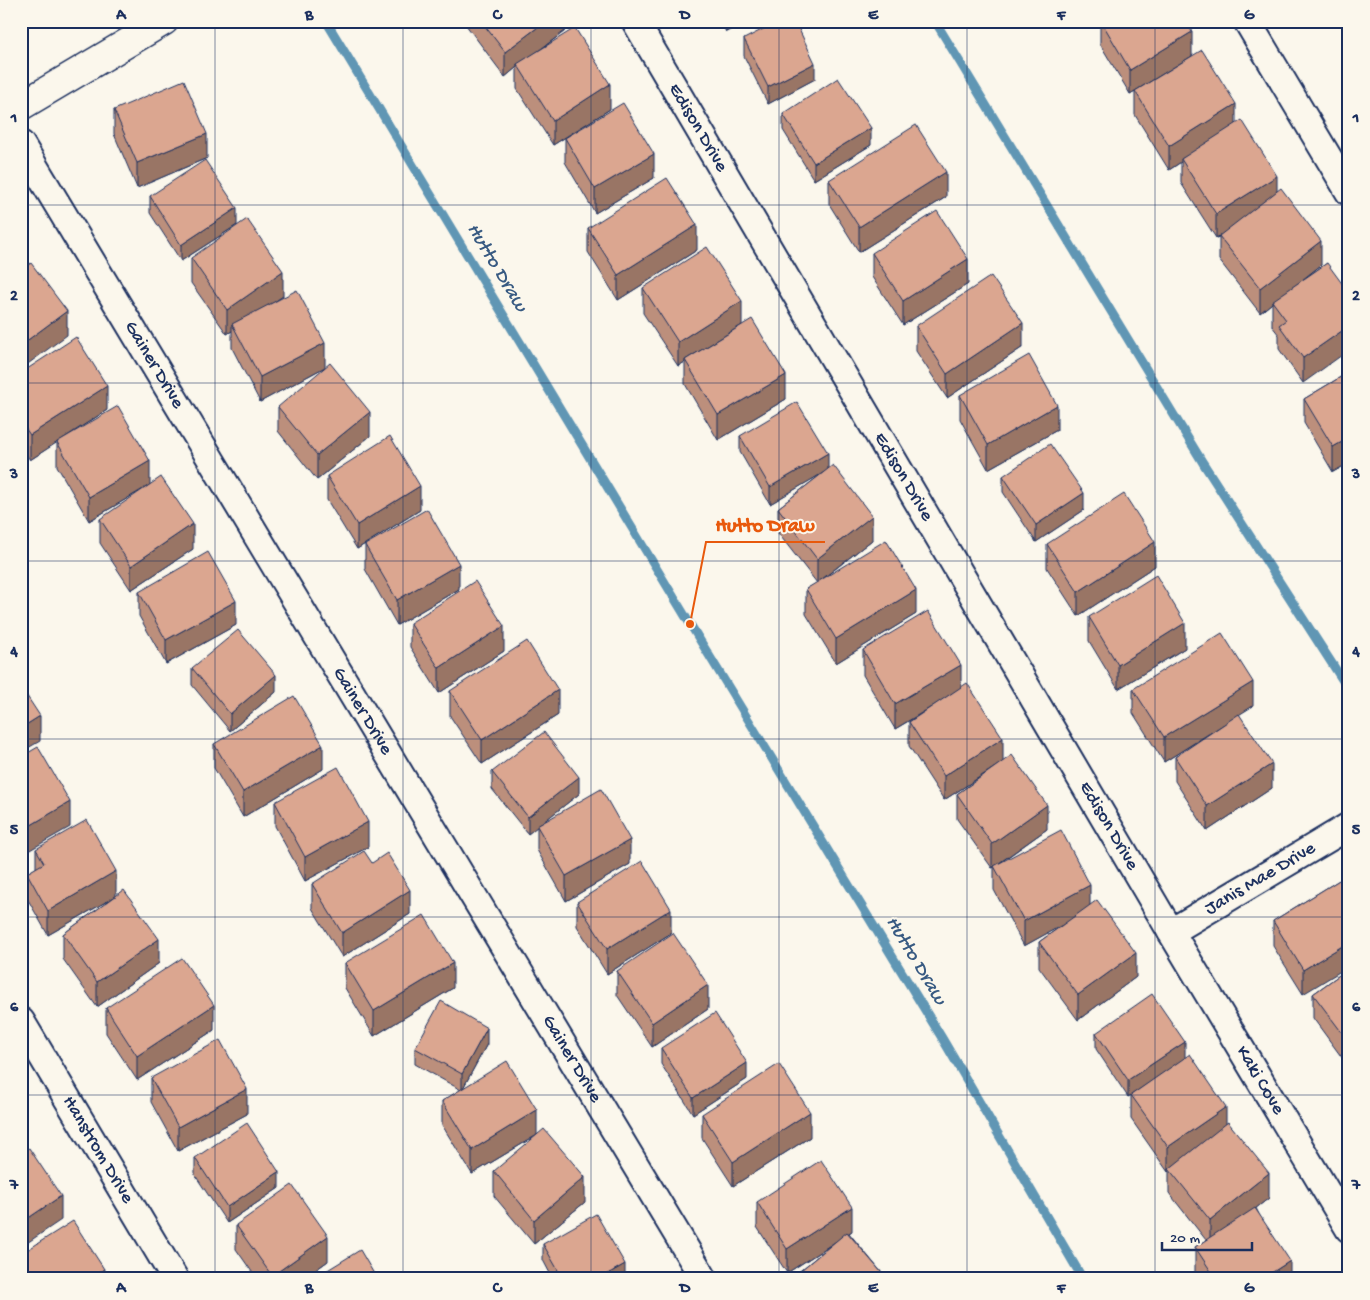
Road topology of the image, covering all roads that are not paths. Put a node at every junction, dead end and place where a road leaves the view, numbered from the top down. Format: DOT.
graph roads {
  1 [pos="164,21"];
  2 [pos="634,21"];
  3 [pos="1248,21"];
  4 [pos="21,106"];
  5 [pos="21,144"];
  6 [pos="1349,192"];
  7 [pos="1349,826"];
  8 [pos="1171,932"];
  9 [pos="21,1021"];
  10 [pos="1349,1229"];
  11 [pos="175,1279"];
  12 [pos="704,1279"];
  1 -- 4 [label="street"];
  2 -- 8 [label="street, Edison Drive"];
  3 -- 6 [label="street"];
  5 -- 12 [label="street, Gainer Drive"];
  7 -- 8 [label="street, Janis Mae Drive"];
  8 -- 10 [label="street, Kaki Cove"];
  9 -- 11 [label="street, Hanstrom Drive"];
}
